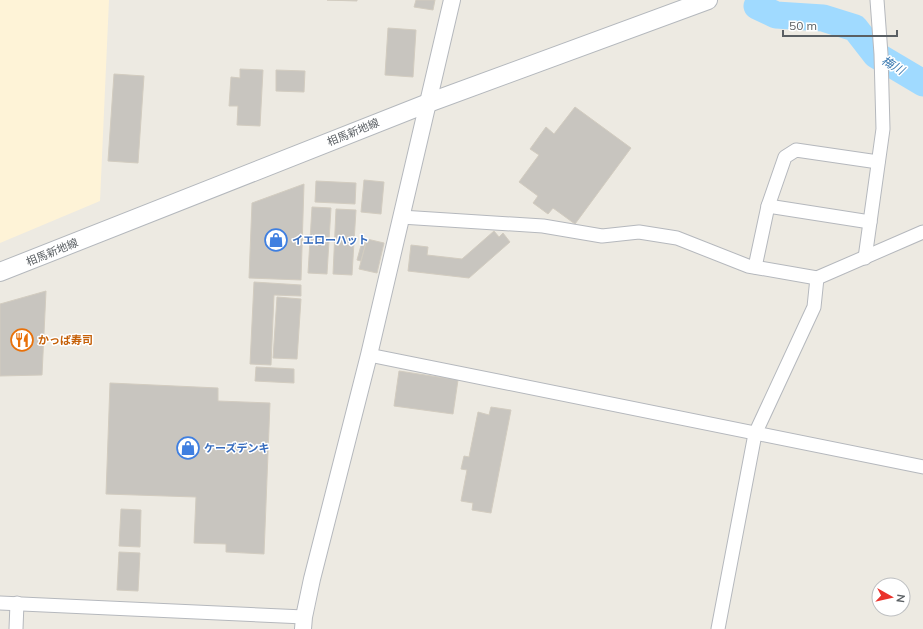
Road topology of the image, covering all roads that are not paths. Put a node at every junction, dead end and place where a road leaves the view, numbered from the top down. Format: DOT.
graph roads {
  1 [pos="452,0"];
  2 [pos="708,0"];
  3 [pos="877,0"];
  4 [pos="428,103"];
  5 [pos="878,162"];
  6 [pos="768,206"];
  7 [pos="402,217"];
  8 [pos="870,222"];
  9 [pos="923,232"];
  10 [pos="865,258"];
  11 [pos="755,267"];
  12 [pos="0,272"];
  13 [pos="817,278"];
  14 [pos="369,355"];
  15 [pos="755,434"];
  16 [pos="923,467"];
  17 [pos="0,603"];
  18 [pos="17,604"];
  19 [pos="304,623"];
  20 [pos="16,629"];
  21 [pos="718,629"];
  1 -- 4 [label="street"];
  2 -- 4 [label="main road, 相馬新地線"];
  3 -- 5 [label="street"];
  4 -- 7 [label="street"];
  4 -- 12 [label="main road, 相馬新地線"];
  5 -- 6 [label="street"];
  5 -- 8 [label="street"];
  6 -- 8 [label="street"];
  6 -- 11 [label="street"];
  7 -- 11 [label="street"];
  7 -- 14 [label="street"];
  8 -- 10 [label="street"];
  9 -- 10 [label="street"];
  10 -- 13 [label="street"];
  11 -- 13 [label="street"];
  13 -- 15 [label="street"];
  14 -- 15 [label="street"];
  14 -- 19 [label="street"];
  15 -- 16 [label="street"];
  15 -- 21 [label="street"];
  17 -- 18 [label="street"];
  18 -- 19 [label="street"];
  18 -- 20 [label="street"];
}
